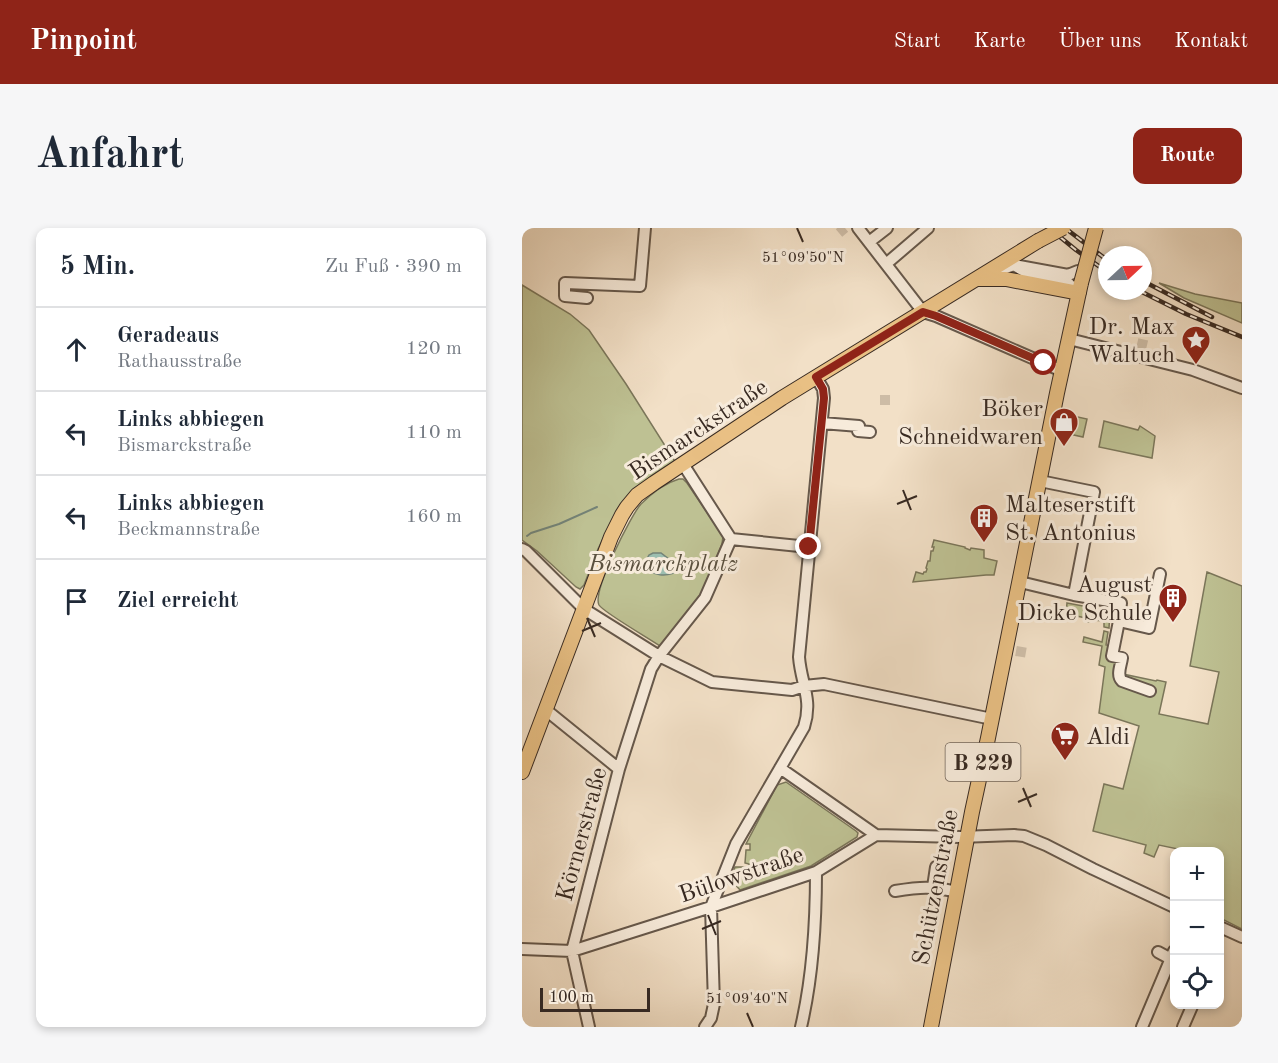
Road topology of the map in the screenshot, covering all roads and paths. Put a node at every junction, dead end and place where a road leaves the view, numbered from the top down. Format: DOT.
graph roads {
  1 [pos="645,228"];
  2 [pos="858,228"];
  3 [pos="887,228"];
  4 [pos="928,228"];
  5 [pos="1063,228"];
  6 [pos="1096,228"];
  7 [pos="1038,241"];
  8 [pos="869,242"];
  9 [pos="886,264"];
  10 [pos="1014,265"];
  11 [pos="977,279"];
  12 [pos="1079,282"];
  13 [pos="1065,286"];
  14 [pos="587,297"];
  15 [pos="923,312"];
  16 [pos="1069,339"];
  17 [pos="1062,371"];
  18 [pos="816,377"];
  19 [pos="1242,388"];
  20 [pos="822,423"];
  21 [pos="870,432"];
  22 [pos="683,464"];
  23 [pos="1040,481"];
  24 [pos="731,538"];
  25 [pos="809,547"];
  26 [pos="523,551"];
  27 [pos="1160,574"];
  28 [pos="1020,582"];
  29 [pos="1074,595"];
  30 [pos="584,609"];
  31 [pos="1119,621"];
  32 [pos="658,656"];
  33 [pos="804,686"];
  34 [pos="1150,691"];
  35 [pos="546,710"];
  36 [pos="992,719"];
  37 [pos="780,768"];
  38 [pos="619,770"];
  39 [pos="522,772"];
  40 [pos="876,835"];
  41 [pos="968,837"];
  42 [pos="936,867"];
  43 [pos="816,872"];
  44 [pos="933,887"];
  45 [pos="895,891"];
  46 [pos="957,892"];
  47 [pos="1170,905"];
  48 [pos="711,907"];
  49 [pos="1224,929"];
  50 [pos="1242,937"];
  51 [pos="522,949"];
  52 [pos="572,951"];
  53 [pos="1158,952"];
  54 [pos="1170,954"];
  55 [pos="1170,962"];
  56 [pos="1191,1009"];
  57 [pos="589,1027"];
  58 [pos="705,1027"];
  59 [pos="801,1027"];
  60 [pos="931,1027"];
  61 [pos="1144,1027"];
  62 [pos="1183,1027"];
  1 -- 14 [label="street"];
  2 -- 8 [label="street"];
  3 -- 8 [label="street"];
  4 -- 9 [label="street"];
  5 -- 7 [label="main road, Bismarckstraße, bridge"];
  6 -- 12 [label="main road, Schützenstraße / B 229, bridge"];
  7 -- 10 [label="street, Bismarckstraße"];
  7 -- 11 [label="main road, Bismarckstraße"];
  8 -- 9 [label="street"];
  9 -- 15 [label="street"];
  10 -- 11 [label="street"];
  10 -- 12 [label="street"];
  10 -- 13 [label="street"];
  11 -- 13 [label="main road"];
  11 -- 15 [label="main road, Bismarckstraße"];
  12 -- 13 [label="main road"];
  12 -- 13 [label="street"];
  12 -- 16 [label="main road, Schützenstraße / B 229"];
  15 -- 17 [label="street"];
  15 -- 18 [label="main road, Bismarckstraße"];
  16 -- 17 [label="main road, Schützenstraße / B 229"];
  16 -- 19 [label="street"];
  17 -- 23 [label="main road, Schützenstraße / B 229"];
  18 -- 20 [label="street"];
  18 -- 22 [label="main road, Bismarckstraße"];
  20 -- 21 [label="street"];
  20 -- 25 [label="street"];
  22 -- 24 [label="street"];
  22 -- 30 [label="main road, Bismarckstraße"];
  23 -- 28 [label="main road, Schützenstraße / B 229"];
  23 -- 29 [label="street"];
  24 -- 25 [label="street"];
  24 -- 32 [label="street"];
  25 -- 33 [label="street"];
  26 -- 30 [label="street"];
  27 -- 31 [label="street"];
  28 -- 29 [label="street"];
  28 -- 36 [label="main road, Schützenstraße / B 229"];
  29 -- 31 [label="street"];
  30 -- 32 [label="street"];
  30 -- 35 [label="main road, Bismarckstraße"];
  31 -- 34 [label="street"];
  32 -- 33 [label="street"];
  32 -- 38 [label="street, Körnerstraße"];
  33 -- 36 [label="street"];
  33 -- 37 [label="street"];
  35 -- 38 [label="street"];
  35 -- 39 [label="main road, Bismarckstraße"];
  36 -- 41 [label="main road, Schützenstraße / B 229"];
  37 -- 40 [label="street"];
  37 -- 48 [label="street"];
  38 -- 52 [label="street, Körnerstraße"];
  40 -- 41 [label="street"];
  40 -- 43 [label="street, Bülowstraße"];
  41 -- 46 [label="main road, Schützenstraße / B 229"];
  41 -- 47 [label="street"];
  42 -- 44 [label="street"];
  43 -- 48 [label="street, Bülowstraße"];
  43 -- 59 [label="street"];
  44 -- 45 [label="street"];
  44 -- 46 [label="street"];
  46 -- 60 [label="main road, Schützenstraße / B 229"];
  48 -- 52 [label="street, Bülowstraße"];
  48 -- 58 [label="street"];
  49 -- 50 [label="street"];
  51 -- 52 [label="street, Bülowstraße"];
  52 -- 57 [label="street, Körnerstraße"];
  53 -- 54 [label="street"];
  55 -- 61 [label="street"];
  56 -- 62 [label="street"];
}
